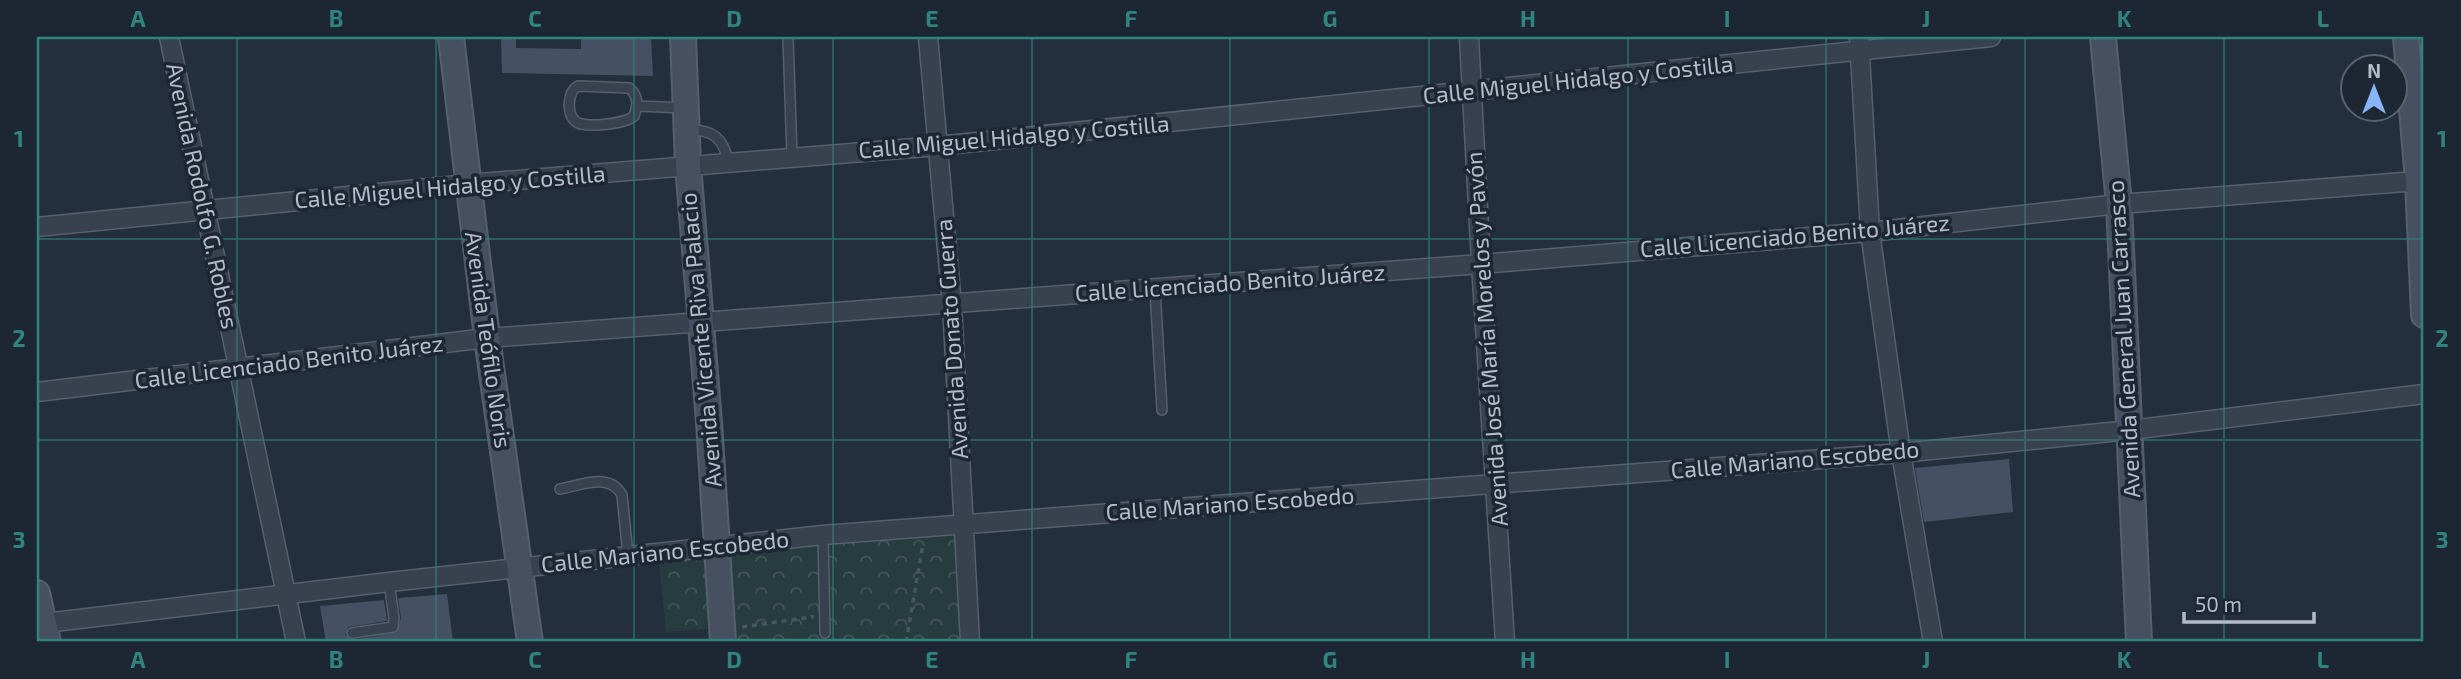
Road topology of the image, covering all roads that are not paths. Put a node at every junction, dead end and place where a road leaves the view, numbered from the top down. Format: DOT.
graph roads {
  1 [pos="169,37"];
  2 [pos="451,37"];
  3 [pos="684,37"];
  4 [pos="788,37"];
  5 [pos="928,37"];
  6 [pos="1469,37"];
  7 [pos="1991,37"];
  8 [pos="2103,37"];
  9 [pos="2406,37"];
  10 [pos="1860,43"];
  11 [pos="1472,92"];
  12 [pos="638,106"];
  13 [pos="686,119"];
  14 [pos="938,146"];
  15 [pos="792,157"];
  16 [pos="728,162"];
  17 [pos="688,165"];
  18 [pos="2421,181"];
  19 [pos="468,184"];
  20 [pos="2119,204"];
  21 [pos="205,211"];
  22 [pos="37,227"];
  23 [pos="1870,232"];
  24 [pos="1480,264"];
  25 [pos="1155,289"];
  26 [pos="952,305"];
  27 [pos="2424,314"];
  28 [pos="700,321"];
  29 [pos="486,338"];
  30 [pos="238,368"];
  31 [pos="37,392"];
  32 [pos="2424,394"];
  33 [pos="1162,410"];
  34 [pos="2130,430"];
  35 [pos="1901,453"];
  36 [pos="1496,484"];
  37 [pos="560,489"];
  38 [pos="963,524"];
  39 [pos="823,536"];
  40 [pos="717,547"];
  41 [pos="628,556"];
  42 [pos="520,568"];
  43 [pos="389,582"];
  44 [pos="37,593"];
  45 [pos="286,596"];
  46 [pos="43,630"];
  47 [pos="352,633"];
  48 [pos="825,633"];
  49 [pos="296,642"];
  50 [pos="530,642"];
  51 [pos="723,642"];
  52 [pos="970,642"];
  53 [pos="1505,642"];
  54 [pos="1933,642"];
  55 [pos="2139,642"];
  1 -- 21 [label="street, Avenida Rodolfo G. Robles"];
  2 -- 19 [label="main road, Avenida Teófilo Noris"];
  3 -- 13 [label="main road, Avenida Vicente Riva Palacio"];
  4 -- 15 [label="lane"];
  5 -- 14 [label="street, Avenida Donato Guerra"];
  6 -- 11 [label="street, Avenida José María Morelos y Pavón"];
  7 -- 10 [label="street, Calle Miguel Hidalgo y Costilla"];
  8 -- 20 [label="main road, Avenida General Juan Carrasco"];
  9 -- 18 [label="main road"];
  10 -- 11 [label="street, Calle Miguel Hidalgo y Costilla"];
  10 -- 23 [label="street"];
  11 -- 14 [label="street, Calle Miguel Hidalgo y Costilla"];
  11 -- 24 [label="street, Avenida José María Morelos y Pavón"];
  12 -- 12 [label="lane"];
  12 -- 13 [label="lane"];
  13 -- 16 [label="lane"];
  13 -- 17 [label="main road, Avenida Vicente Riva Palacio"];
  14 -- 15 [label="street, Calle Miguel Hidalgo y Costilla"];
  14 -- 26 [label="street, Avenida Donato Guerra"];
  15 -- 16 [label="street, Calle Miguel Hidalgo y Costilla"];
  16 -- 17 [label="street, Calle Miguel Hidalgo y Costilla"];
  17 -- 19 [label="street, Calle Miguel Hidalgo y Costilla"];
  17 -- 28 [label="main road, Avenida Vicente Riva Palacio"];
  18 -- 20 [label="street, Calle Licenciado Benito Juárez"];
  18 -- 27 [label="main road"];
  19 -- 21 [label="street, Calle Miguel Hidalgo y Costilla"];
  19 -- 29 [label="main road, Avenida Teófilo Noris"];
  20 -- 23 [label="street, Calle Licenciado Benito Juárez"];
  20 -- 34 [label="main road, Avenida General Juan Carrasco"];
  21 -- 22 [label="street, Calle Miguel Hidalgo y Costilla"];
  21 -- 30 [label="street, Avenida Rodolfo G. Robles"];
  23 -- 24 [label="street, Calle Licenciado Benito Juárez"];
  23 -- 35 [label="street"];
  24 -- 25 [label="street, Calle Licenciado Benito Juárez"];
  24 -- 36 [label="street, Avenida José María Morelos y Pavón"];
  25 -- 26 [label="street, Calle Licenciado Benito Juárez"];
  25 -- 33 [label="lane"];
  26 -- 28 [label="street, Calle Licenciado Benito Juárez"];
  26 -- 38 [label="street, Avenida Donato Guerra"];
  28 -- 29 [label="street, Calle Licenciado Benito Juárez"];
  28 -- 40 [label="main road, Avenida Vicente Riva Palacio"];
  29 -- 30 [label="street, Calle Licenciado Benito Juárez"];
  29 -- 42 [label="main road, Avenida Teófilo Noris"];
  30 -- 31 [label="street, Calle Licenciado Benito Juárez"];
  30 -- 45 [label="street, Avenida Rodolfo G. Robles"];
  32 -- 34 [label="street, Calle Mariano Escobedo"];
  34 -- 35 [label="street, Calle Mariano Escobedo"];
  34 -- 55 [label="main road, Avenida General Juan Carrasco"];
  35 -- 36 [label="street, Calle Mariano Escobedo"];
  35 -- 54 [label="street"];
  36 -- 38 [label="street, Calle Mariano Escobedo"];
  36 -- 53 [label="street, Avenida José María Morelos y Pavón"];
  37 -- 41 [label="lane"];
  38 -- 39 [label="street, Calle Mariano Escobedo"];
  38 -- 52 [label="street, Avenida Donato Guerra"];
  39 -- 40 [label="street, Calle Mariano Escobedo"];
  39 -- 48 [label="lane"];
  40 -- 41 [label="street, Calle Mariano Escobedo"];
  40 -- 51 [label="main road, Avenida Vicente Riva Palacio"];
  41 -- 42 [label="street, Calle Mariano Escobedo"];
  42 -- 43 [label="street, Calle Mariano Escobedo"];
  42 -- 50 [label="main road, Avenida Teófilo Noris"];
  43 -- 45 [label="street, Calle Mariano Escobedo"];
  43 -- 47 [label="lane"];
  44 -- 46 [label="main road"];
  45 -- 46 [label="street, Calle Mariano Escobedo"];
  45 -- 49 [label="street, Avenida Rodolfo G. Robles"];
}
